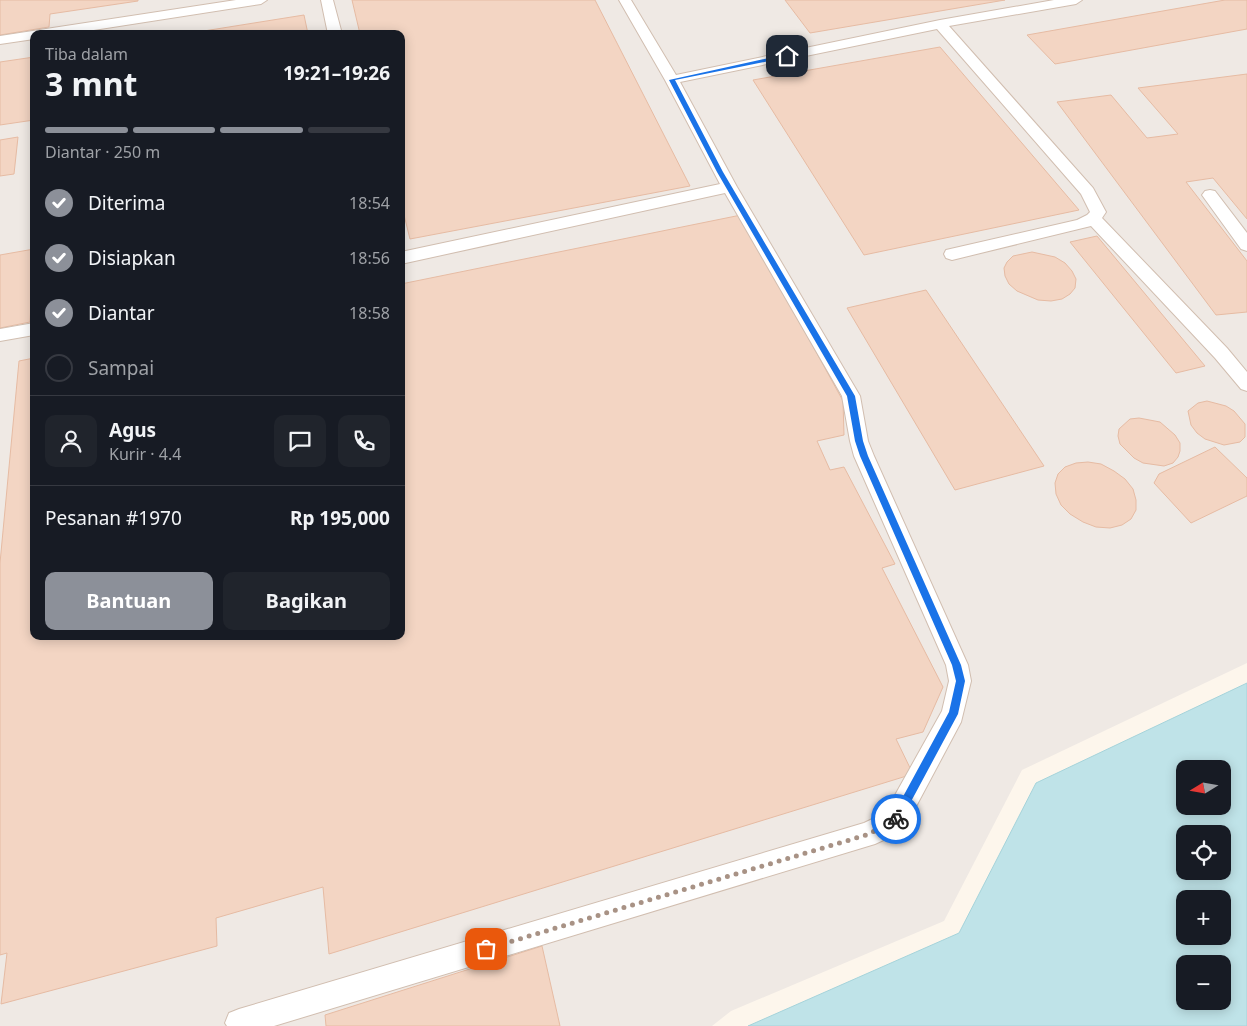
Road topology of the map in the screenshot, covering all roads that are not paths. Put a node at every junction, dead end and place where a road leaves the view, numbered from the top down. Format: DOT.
graph roads {
  1 [pos="261,0"];
  2 [pos="327,0"];
  3 [pos="625,0"];
  4 [pos="1076,0"];
  5 [pos="940,24"];
  6 [pos="67,30"];
  7 [pos="334,30"];
  8 [pos="30,36"];
  9 [pos="0,40"];
  10 [pos="672,80"];
  11 [pos="729,187"];
  12 [pos="1210,195"];
  13 [pos="1093,219"];
  14 [pos="1247,245"];
  15 [pos="952,254"];
  16 [pos="405,257"];
  17 [pos="30,330"];
  18 [pos="0,335"];
  19 [pos="1247,384"];
  20 [pos="239,1023"];
  1 -- 6 [label="lane"];
  2 -- 7 [label="lane"];
  3 -- 10 [label="lane"];
  4 -- 5 [label="lane"];
  5 -- 10 [label="lane"];
  5 -- 13 [label="lane"];
  8 -- 9 [label="lane"];
  10 -- 11 [label="lane"];
  11 -- 16 [label="lane"];
  11 -- 20 [label="lane"];
  12 -- 14 [label="lane"];
  13 -- 15 [label="lane"];
  13 -- 19 [label="lane"];
  17 -- 18 [label="lane"];
}
